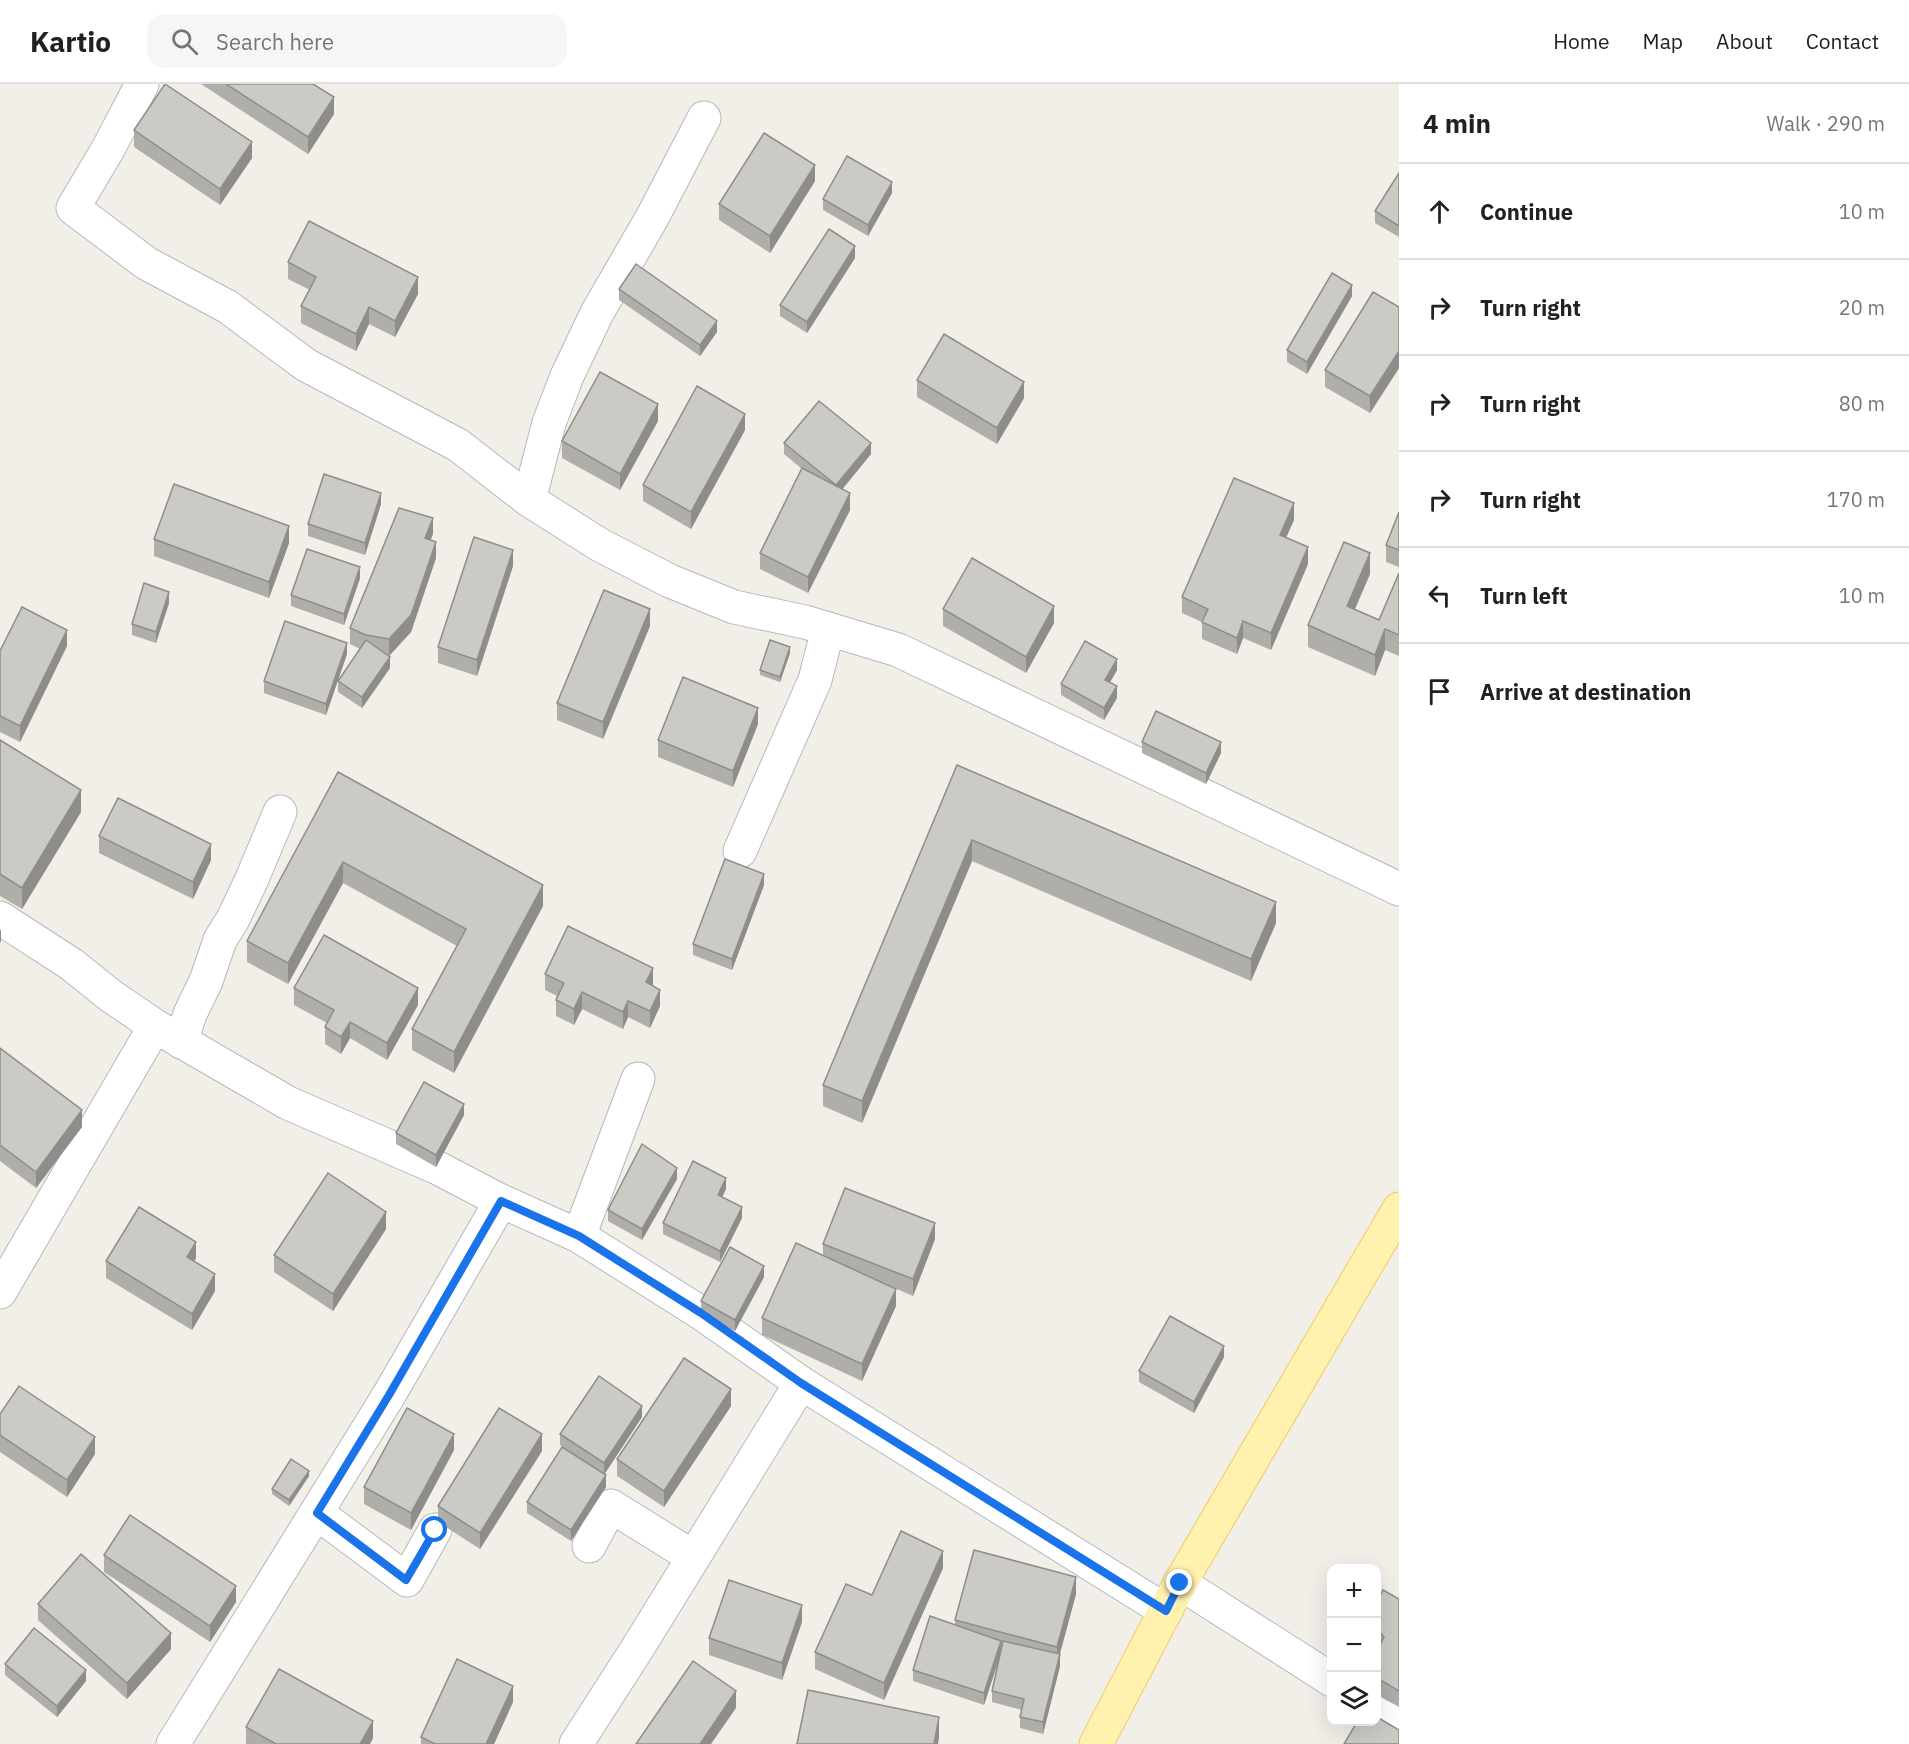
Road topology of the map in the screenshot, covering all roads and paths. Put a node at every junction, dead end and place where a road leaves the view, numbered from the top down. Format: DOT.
graph roads {
  1 [pos="142,84"];
  2 [pos="704,118"];
  3 [pos="529,500"];
  4 [pos="828,629"];
  5 [pos="280,812"];
  6 [pos="740,851"];
  7 [pos="1399,888"];
  8 [pos="0,918"];
  9 [pos="168,1034"];
  10 [pos="639,1079"];
  11 [pos="501,1201"];
  12 [pos="1399,1209"];
  13 [pos="579,1236"];
  14 [pos="0,1292"];
  15 [pos="801,1383"];
  16 [pos="317,1513"];
  17 [pos="435,1530"];
  18 [pos="589,1546"];
  19 [pos="693,1557"];
  20 [pos="1173,1597"];
  21 [pos="1327,1677"];
  22 [pos="1381,1712"];
  23 [pos="1399,1723"];
  24 [pos="176,1743"];
  25 [pos="576,1744"];
  26 [pos="1096,1744"];
  1 -- 3 [label="street"];
  2 -- 3 [label="street"];
  3 -- 4 [label="street"];
  4 -- 6 [label="street"];
  4 -- 7 [label="street"];
  5 -- 9 [label="street"];
  8 -- 9 [label="street"];
  9 -- 11 [label="street"];
  9 -- 14 [label="street"];
  10 -- 13 [label="street"];
  11 -- 13 [label="street"];
  11 -- 16 [label="street"];
  12 -- 20 [label="main road"];
  13 -- 15 [label="street"];
  15 -- 19 [label="street"];
  15 -- 20 [label="street"];
  16 -- 17 [label="street"];
  16 -- 24 [label="street"];
  18 -- 19 [label="street"];
  19 -- 25 [label="street"];
  20 -- 21 [label="street"];
  20 -- 26 [label="main road"];
  22 -- 23 [label="street"];
}
